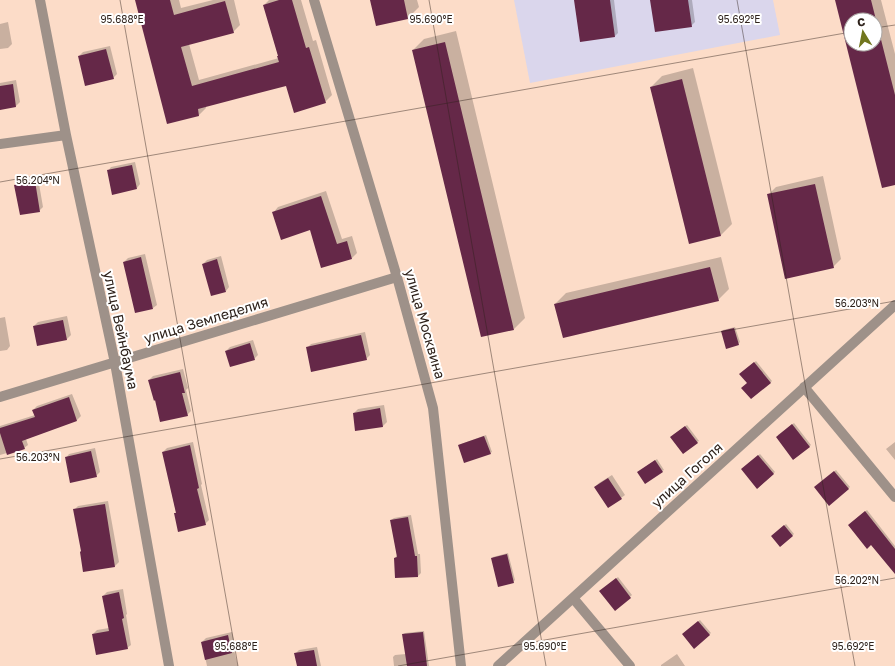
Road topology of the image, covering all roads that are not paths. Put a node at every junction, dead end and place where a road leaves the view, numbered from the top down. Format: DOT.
graph roads {
  1 [pos="40,0"];
  2 [pos="314,0"];
  3 [pos="66,135"];
  4 [pos="0,144"];
  5 [pos="397,277"];
  6 [pos="895,305"];
  7 [pos="115,362"];
  8 [pos="804,387"];
  9 [pos="0,398"];
  10 [pos="895,497"];
  11 [pos="572,598"];
  12 [pos="169,666"];
  13 [pos="461,666"];
  14 [pos="498,666"];
  15 [pos="630,666"];
  1 -- 3 [label="street, улица Вейнбаума"];
  2 -- 5 [label="street, улица Москвина"];
  3 -- 4 [label="street"];
  3 -- 7 [label="street, улица Вейнбаума"];
  5 -- 7 [label="street, улица Земледелия"];
  5 -- 13 [label="street, улица Москвина"];
  6 -- 8 [label="street, улица Гоголя"];
  7 -- 9 [label="street, улица Земледелия"];
  7 -- 12 [label="street, улица Вейнбаума"];
  8 -- 10 [label="street"];
  8 -- 11 [label="street, улица Гоголя"];
  11 -- 14 [label="street, улица Гоголя"];
  11 -- 15 [label="street"];
}
